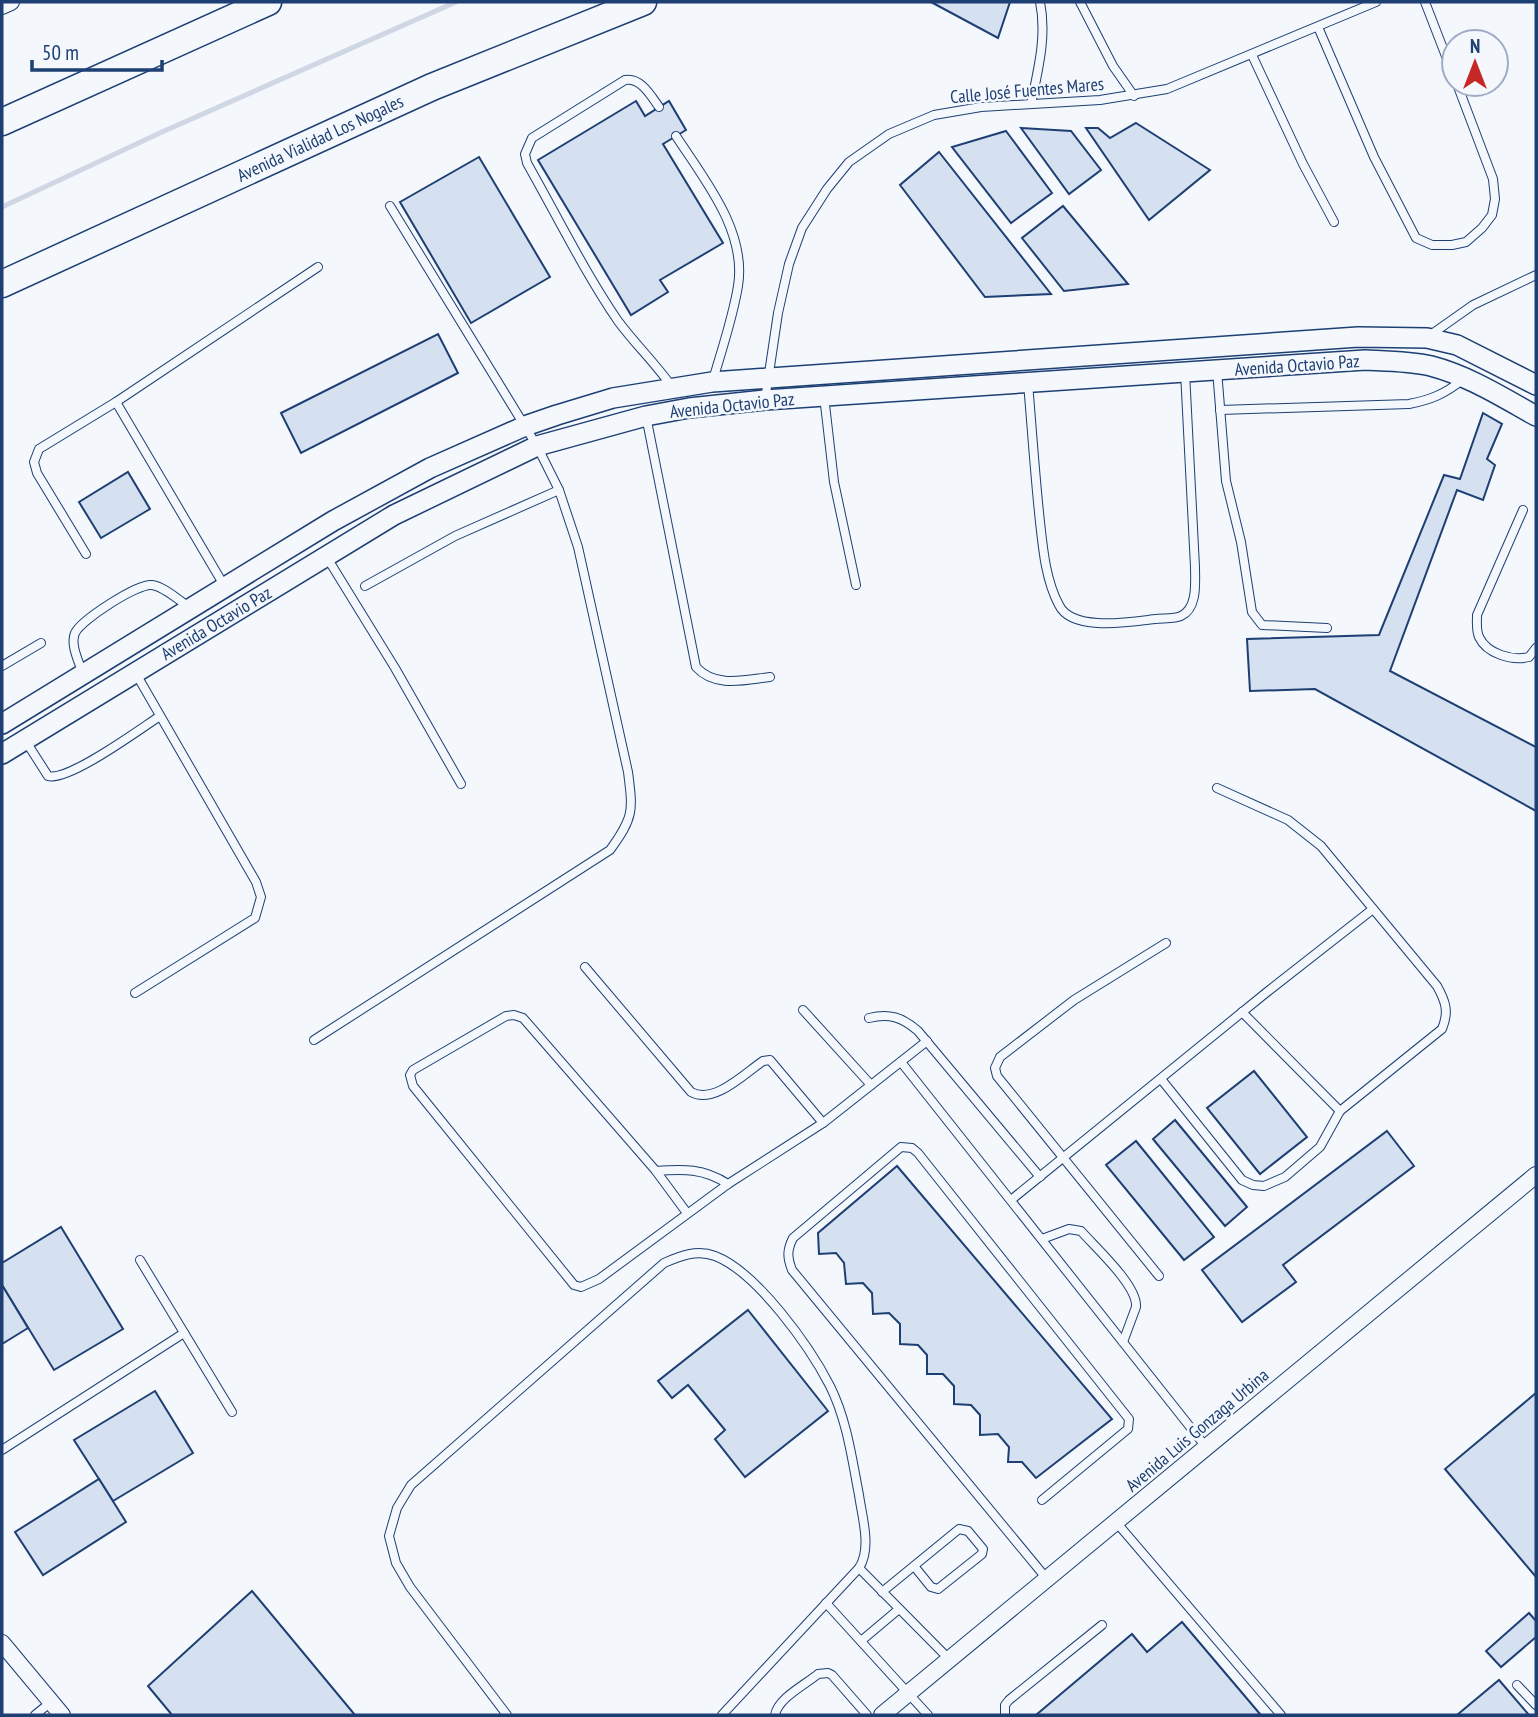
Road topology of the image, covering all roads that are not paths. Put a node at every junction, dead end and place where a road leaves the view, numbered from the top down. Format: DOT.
graph roads {
  1 [pos="11,2"];
  2 [pos="268,2"];
  3 [pos="643,2"];
  4 [pos="1040,2"];
  5 [pos="1080,2"];
  6 [pos="1376,2"];
  7 [pos="1425,2"];
  8 [pos="2,6"];
  9 [pos="1318,27"];
  10 [pos="1440,40"];
  11 [pos="1251,55"];
  12 [pos="1134,96"];
  13 [pos="1462,98"];
  14 [pos="1031,104"];
  15 [pos="659,107"];
  16 [pos="2,122"];
  17 [pos="676,136"];
  18 [pos="390,206"];
  19 [pos="1334,222"];
  20 [pos="318,267"];
  21 [pos="1536,275"];
  22 [pos="2,284"];
  23 [pos="1427,338"];
  24 [pos="1217,370"];
  25 [pos="1185,372"];
  26 [pos="1465,378"];
  27 [pos="768,379"];
  28 [pos="712,382"];
  29 [pos="1028,383"];
  30 [pos="1536,384"];
  31 [pos="672,387"];
  32 [pos="824,396"];
  33 [pos="765,400"];
  34 [pos="116,402"];
  35 [pos="1220,411"];
  36 [pos="646,416"];
  37 [pos="1536,416"];
  38 [pos="524,426"];
  39 [pos="537,446"];
  40 [pos="559,490"];
  41 [pos="1523,510"];
  42 [pos="86,554"];
  43 [pos="326,556"];
  44 [pos="856,585"];
  45 [pos="365,586"];
  46 [pos="225,587"];
  47 [pos="190,608"];
  48 [pos="1326,628"];
  49 [pos="41,643"];
  50 [pos="1536,648"];
  51 [pos="2,666"];
  52 [pos="135,672"];
  53 [pos="83,674"];
  54 [pos="770,677"];
  55 [pos="160,716"];
  56 [pos="2,724"];
  57 [pos="25,740"];
  58 [pos="2,754"];
  59 [pos="461,784"];
  60 [pos="1217,788"];
  61 [pos="1373,909"];
  62 [pos="1166,943"];
  63 [pos="585,967"];
  64 [pos="135,993"];
  65 [pos="803,1010"];
  66 [pos="1242,1012"];
  67 [pos="869,1018"];
  68 [pos="314,1040"];
  69 [pos="927,1041"];
  70 [pos="901,1062"];
  71 [pos="1161,1079"];
  72 [pos="872,1085"];
  73 [pos="1340,1111"];
  74 [pos="823,1123"];
  75 [pos="1063,1158"];
  76 [pos="656,1171"];
  77 [pos="1536,1175"];
  78 [pos="1040,1177"];
  79 [pos="728,1184"];
  80 [pos="1011,1200"];
  81 [pos="687,1213"];
  82 [pos="1042,1239"];
  83 [pos="140,1260"];
  84 [pos="1159,1276"];
  85 [pos="184,1334"];
  86 [pos="1123,1342"];
  87 [pos="232,1412"];
  88 [pos="1206,1447"];
  89 [pos="2,1450"];
  90 [pos="1042,1500"];
  91 [pos="1116,1522"];
  92 [pos="914,1566"];
  93 [pos="859,1568"];
  94 [pos="1046,1579"];
  95 [pos="882,1592"];
  96 [pos="826,1603"];
  97 [pos="898,1609"];
  98 [pos="1102,1625"];
  99 [pos="861,1641"];
  100 [pos="2,1643"];
  101 [pos="950,1660"];
  102 [pos="1517,1685"];
  103 [pos="909,1692"];
  104 [pos="51,1702"];
  105 [pos="1536,1705"];
  106 [pos="35,1715"];
  107 [pos="62,1715"];
  108 [pos="507,1715"];
  109 [pos="722,1715"];
  110 [pos="775,1715"];
  111 [pos="867,1715"];
  112 [pos="882,1715"];
  113 [pos="928,1715"];
  114 [pos="1004,1715"];
  115 [pos="1281,1715"];
  1 -- 8 [label="street"];
  2 -- 16 [label="highway"];
  3 -- 22 [label="highway, Avenida Vialidad Los Nogales"];
  4 -- 14 [label="lane"];
  5 -- 12 [label="lane"];
  6 -- 9 [label="lane, Calle José Fuentes Mares"];
  7 -- 10 [label="lane"];
  9 -- 11 [label="lane, Calle José Fuentes Mares"];
  9 -- 13 [label="lane"];
  11 -- 12 [label="lane, Calle José Fuentes Mares"];
  11 -- 19 [label="lane"];
  12 -- 14 [label="lane, Calle José Fuentes Mares"];
  14 -- 27 [label="lane, Calle José Fuentes Mares"];
  15 -- 31 [label="lane"];
  17 -- 28 [label="lane"];
  18 -- 38 [label="lane"];
  20 -- 34 [label="lane"];
  21 -- 23 [label="lane"];
  23 -- 27 [label="street, Avenida Octavio Paz"];
  23 -- 30 [label="street, Avenida Octavio Paz"];
  24 -- 25 [label="street, Avenida Octavio Paz"];
  24 -- 26 [label="street, Avenida Octavio Paz"];
  24 -- 35 [label="lane"];
  25 -- 29 [label="street, Avenida Octavio Paz"];
  25 -- 29 [label="lane"];
  26 -- 35 [label="lane"];
  26 -- 37 [label="street, Avenida Octavio Paz"];
  27 -- 28 [label="street, Avenida Octavio Paz"];
  27 -- 33 [label="lane, Calle José Fuentes Mares"];
  28 -- 31 [label="street, Avenida Octavio Paz"];
  29 -- 32 [label="street, Avenida Octavio Paz"];
  31 -- 38 [label="street, Avenida Octavio Paz"];
  32 -- 33 [label="street, Avenida Octavio Paz"];
  32 -- 44 [label="lane"];
  33 -- 36 [label="street, Avenida Octavio Paz"];
  34 -- 42 [label="lane"];
  34 -- 46 [label="lane"];
  35 -- 48 [label="lane"];
  36 -- 39 [label="street, Avenida Octavio Paz"];
  36 -- 54 [label="lane"];
  38 -- 39 [label="lane"];
  38 -- 46 [label="street, Avenida Octavio Paz"];
  39 -- 40 [label="lane"];
  39 -- 43 [label="street, Avenida Octavio Paz"];
  40 -- 45 [label="lane"];
  40 -- 68 [label="lane"];
  41 -- 50 [label="lane"];
  43 -- 52 [label="street, Avenida Octavio Paz"];
  43 -- 59 [label="lane"];
  46 -- 47 [label="street, Avenida Octavio Paz"];
  47 -- 53 [label="street, Avenida Octavio Paz"];
  47 -- 53 [label="lane"];
  49 -- 51 [label="lane"];
  52 -- 55 [label="lane"];
  52 -- 57 [label="street, Avenida Octavio Paz"];
  53 -- 56 [label="street, Avenida Octavio Paz"];
  55 -- 57 [label="lane"];
  55 -- 64 [label="lane"];
  57 -- 58 [label="street, Avenida Octavio Paz"];
  60 -- 61 [label="lane"];
  61 -- 66 [label="lane"];
  61 -- 73 [label="lane"];
  62 -- 75 [label="lane"];
  63 -- 74 [label="lane"];
  65 -- 72 [label="lane"];
  66 -- 71 [label="lane"];
  66 -- 73 [label="lane"];
  67 -- 69 [label="lane"];
  69 -- 70 [label="lane"];
  69 -- 78 [label="lane"];
  70 -- 72 [label="lane"];
  70 -- 80 [label="lane"];
  71 -- 73 [label="lane"];
  71 -- 75 [label="lane"];
  72 -- 74 [label="lane"];
  74 -- 79 [label="lane"];
  75 -- 78 [label="lane"];
  75 -- 84 [label="lane"];
  76 -- 79 [label="lane"];
  76 -- 81 [label="lane"];
  76 -- 81 [label="lane"];
  77 -- 88 [label="street, Avenida Luis Gonzaga Urbina"];
  78 -- 80 [label="lane"];
  79 -- 81 [label="lane"];
  80 -- 82 [label="lane"];
  82 -- 86 [label="lane"];
  82 -- 86 [label="lane"];
  83 -- 85 [label="lane"];
  85 -- 87 [label="lane"];
  85 -- 89 [label="lane"];
  86 -- 88 [label="lane"];
  88 -- 91 [label="street, Avenida Luis Gonzaga Urbina"];
  90 -- 94 [label="lane"];
  91 -- 94 [label="street, Avenida Luis Gonzaga Urbina"];
  91 -- 115 [label="lane"];
  92 -- 92 [label="lane"];
  92 -- 95 [label="lane"];
  93 -- 95 [label="lane"];
  93 -- 96 [label="lane"];
  93 -- 108 [label="lane"];
  94 -- 101 [label="street, Avenida Luis Gonzaga Urbina"];
  95 -- 97 [label="lane"];
  96 -- 99 [label="lane"];
  96 -- 109 [label="lane"];
  97 -- 99 [label="lane"];
  97 -- 101 [label="lane"];
  98 -- 114 [label="lane"];
  99 -- 103 [label="lane"];
  100 -- 104 [label="street"];
  101 -- 103 [label="street, Avenida Luis Gonzaga Urbina"];
  102 -- 105 [label="lane"];
  103 -- 112 [label="street, Avenida Luis Gonzaga Urbina"];
  103 -- 113 [label="lane"];
  104 -- 106 [label="lane"];
  104 -- 107 [label="street"];
  110 -- 111 [label="lane"];
}
